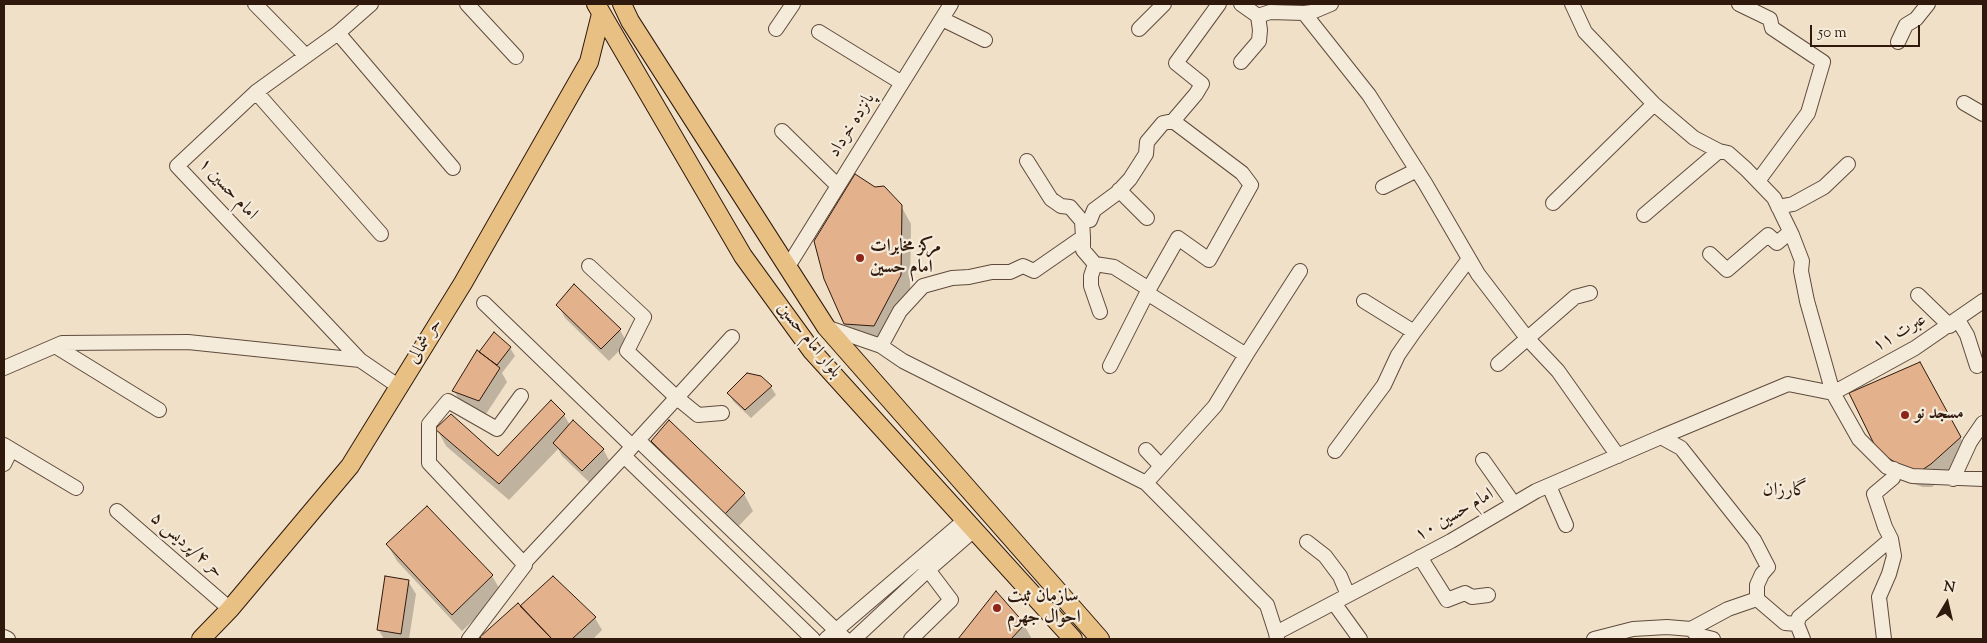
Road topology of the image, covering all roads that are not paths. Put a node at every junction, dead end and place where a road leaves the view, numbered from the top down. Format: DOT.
graph roads {
  1 [pos="255,4"];
  2 [pos="371,4"];
  3 [pos="467,4"];
  4 [pos="622,4"];
  5 [pos="1164,4"];
  6 [pos="1219,4"];
  7 [pos="1331,4"];
  8 [pos="1572,4"];
  9 [pos="1740,4"];
  10 [pos="1928,4"];
  11 [pos="787,6"];
  12 [pos="1250,8"];
  13 [pos="598,9"];
  14 [pos="946,9"];
  15 [pos="1304,12"];
  16 [pos="776,29"];
  17 [pos="1140,29"];
  18 [pos="819,32"];
  19 [pos="338,33"];
  20 [pos="985,40"];
  21 [pos="1898,42"];
  22 [pos="306,56"];
  23 [pos="516,57"];
  24 [pos="1241,62"];
  25 [pos="902,83"];
  26 [pos="256,92"];
  27 [pos="1964,103"];
  28 [pos="1654,104"];
  29 [pos="1983,114"];
  30 [pos="1173,121"];
  31 [pos="782,131"];
  32 [pos="1719,151"];
  33 [pos="1027,161"];
  34 [pos="1848,164"];
  35 [pos="454,168"];
  36 [pos="1417,170"];
  37 [pos="1758,181"];
  38 [pos="838,186"];
  39 [pos="1383,187"];
  40 [pos="1119,190"];
  41 [pos="1553,203"];
  42 [pos="1778,207"];
  43 [pos="1644,215"];
  44 [pos="1147,218"];
  45 [pos="1082,221"];
  46 [pos="1790,232"];
  47 [pos="381,234"];
  48 [pos="1083,237"];
  49 [pos="1710,254"];
  50 [pos="1469,259"];
  51 [pos="1095,264"];
  52 [pos="589,266"];
  53 [pos="787,268"];
  54 [pos="1300,271"];
  55 [pos="1148,291"];
  56 [pos="1590,293"];
  57 [pos="1918,295"];
  58 [pos="1364,301"];
  59 [pos="1983,302"];
  60 [pos="484,303"];
  61 [pos="1100,312"];
  62 [pos="1954,323"];
  63 [pos="826,327"];
  64 [pos="1414,332"];
  65 [pos="732,337"];
  66 [pos="1528,338"];
  67 [pos="55,346"];
  68 [pos="881,346"];
  69 [pos="1246,355"];
  70 [pos="360,360"];
  71 [pos="1498,364"];
  72 [pos="1110,366"];
  73 [pos="1977,366"];
  74 [pos="4,368"];
  75 [pos="398,386"];
  76 [pos="1833,393"];
  77 [pos="521,396"];
  78 [pos="676,398"];
  79 [pos="159,410"];
  80 [pos="722,413"];
  81 [pos="1983,423"];
  82 [pos="1661,437"];
  83 [pos="7,447"];
  84 [pos="631,447"];
  85 [pos="1146,450"];
  86 [pos="1335,451"];
  87 [pos="1618,456"];
  88 [pos="1482,460"];
  89 [pos="4,464"];
  90 [pos="1161,466"];
  91 [pos="1894,469"];
  92 [pos="1953,479"];
  93 [pos="1983,479"];
  94 [pos="1146,483"];
  95 [pos="1549,486"];
  96 [pos="76,488"];
  97 [pos="1514,504"];
  98 [pos="117,511"];
  99 [pos="970,525"];
  100 [pos="1566,525"];
  101 [pos="1891,539"];
  102 [pos="1307,542"];
  103 [pos="1420,557"];
  104 [pos="523,564"];
  105 [pos="923,565"];
  106 [pos="1348,595"];
  107 [pos="1488,595"];
  108 [pos="1757,599"];
  109 [pos="1334,603"];
  110 [pos="230,609"];
  111 [pos="1797,624"];
  112 [pos="1691,629"];
  113 [pos="835,636"];
  114 [pos="1277,636"];
  115 [pos="4,637"];
  116 [pos="8,639"];
  117 [pos="201,639"];
  118 [pos="469,639"];
  119 [pos="813,639"];
  120 [pos="854,639"];
  121 [pos="911,639"];
  122 [pos="1073,639"];
  123 [pos="1100,639"];
  124 [pos="1360,639"];
  125 [pos="1594,639"];
  126 [pos="1712,639"];
  127 [pos="1803,639"];
  128 [pos="1884,639"];
  1 -- 22 [label="street"];
  2 -- 19 [label="street, امام حسین ۱"];
  3 -- 23 [label="street"];
  4 -- 53 [label="main road, بلوار امام حسین"];
  5 -- 17 [label="street"];
  6 -- 30 [label="street"];
  7 -- 15 [label="street"];
  8 -- 28 [label="street"];
  9 -- 37 [label="street"];
  10 -- 21 [label="street"];
  11 -- 16 [label="street"];
  12 -- 15 [label="street"];
  12 -- 24 [label="street"];
  13 -- 75 [label="main road, حر شمالی"];
  13 -- 99 [label="main road, بلوار امام حسین"];
  14 -- 20 [label="street"];
  14 -- 25 [label="street, پانزده خرداد"];
  15 -- 36 [label="street"];
  18 -- 25 [label="street"];
  19 -- 22 [label="street, امام حسین ۱"];
  19 -- 35 [label="street"];
  22 -- 26 [label="street, امام حسین ۱"];
  25 -- 38 [label="street, پانزده خرداد"];
  26 -- 47 [label="street"];
  26 -- 70 [label="street, امام حسین ۱"];
  27 -- 29 [label="street"];
  28 -- 32 [label="street"];
  28 -- 41 [label="street"];
  30 -- 40 [label="street"];
  30 -- 55 [label="street"];
  31 -- 38 [label="street"];
  32 -- 37 [label="street"];
  32 -- 43 [label="street"];
  33 -- 45 [label="street"];
  34 -- 42 [label="street"];
  36 -- 39 [label="street"];
  36 -- 50 [label="street"];
  37 -- 42 [label="street"];
  38 -- 53 [label="street, پانزده خرداد"];
  40 -- 44 [label="street"];
  40 -- 45 [label="street"];
  42 -- 46 [label="street"];
  45 -- 48 [label="street"];
  46 -- 49 [label="street"];
  46 -- 76 [label="street"];
  48 -- 51 [label="street"];
  48 -- 68 [label="street"];
  50 -- 64 [label="street"];
  50 -- 66 [label="street"];
  51 -- 55 [label="street"];
  51 -- 61 [label="street"];
  52 -- 78 [label="street"];
  53 -- 63 [label="main road, بلوار امام حسین"];
  54 -- 69 [label="street"];
  55 -- 69 [label="street"];
  55 -- 72 [label="street"];
  56 -- 66 [label="street"];
  57 -- 62 [label="street"];
  58 -- 64 [label="street"];
  59 -- 62 [label="street, عبرت ۱۱"];
  60 -- 84 [label="street"];
  62 -- 73 [label="street"];
  62 -- 76 [label="street, عبرت ۱۱"];
  63 -- 68 [label="street"];
  63 -- 123 [label="main road, بلوار امام حسین"];
  64 -- 86 [label="street"];
  65 -- 78 [label="street"];
  66 -- 71 [label="street"];
  66 -- 87 [label="street"];
  67 -- 70 [label="street"];
  67 -- 74 [label="street"];
  67 -- 79 [label="street"];
  68 -- 94 [label="street"];
  69 -- 90 [label="street"];
  70 -- 75 [label="street"];
  75 -- 110 [label="main road, حر شمالی"];
  76 -- 82 [label="street, امام حسین ۱۰"];
  76 -- 91 [label="street"];
  77 -- 104 [label="street"];
  78 -- 80 [label="street"];
  78 -- 84 [label="street"];
  81 -- 92 [label="street"];
  82 -- 87 [label="street, امام حسین ۱۰"];
  82 -- 108 [label="street"];
  83 -- 89 [label="street"];
  83 -- 96 [label="street"];
  84 -- 104 [label="street"];
  84 -- 113 [label="street"];
  84 -- 119 [label="street"];
  85 -- 90 [label="street"];
  87 -- 95 [label="street, امام حسین ۱۰"];
  88 -- 97 [label="street"];
  90 -- 94 [label="street"];
  91 -- 92 [label="street"];
  91 -- 101 [label="street"];
  92 -- 93 [label="street"];
  94 -- 114 [label="street"];
  95 -- 97 [label="street, امام حسین ۱۰"];
  95 -- 100 [label="street"];
  97 -- 103 [label="street, امام حسین ۱۰"];
  98 -- 110 [label="street, حر ۴/پردیس ۵"];
  99 -- 105 [label="street"];
  99 -- 122 [label="main road, بلوار امام حسین"];
  101 -- 111 [label="street"];
  101 -- 128 [label="street"];
  102 -- 106 [label="street"];
  103 -- 106 [label="street, امام حسین ۱۰"];
  103 -- 107 [label="street"];
  104 -- 118 [label="street"];
  105 -- 113 [label="street"];
  105 -- 120 [label="street"];
  105 -- 121 [label="street"];
  106 -- 109 [label="street, امام حسین ۱۰"];
  108 -- 111 [label="street"];
  108 -- 112 [label="street"];
  109 -- 114 [label="street, امام حسین ۱۰"];
  109 -- 124 [label="street"];
  110 -- 117 [label="main road, حر شمالی"];
  111 -- 127 [label="street"];
  112 -- 125 [label="street"];
  112 -- 126 [label="street"];
  115 -- 116 [label="street"];
}
